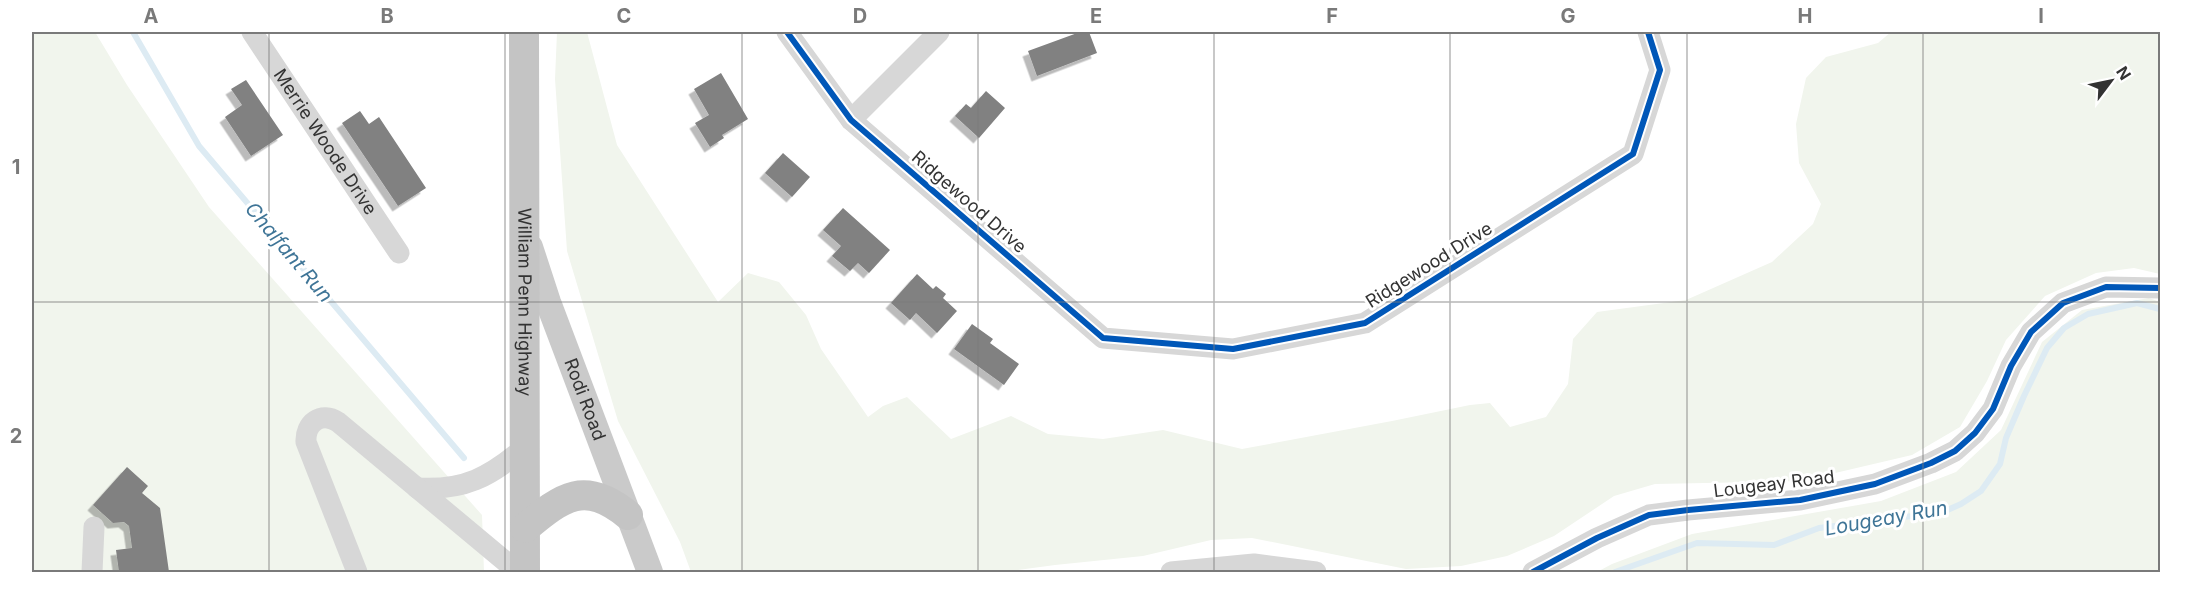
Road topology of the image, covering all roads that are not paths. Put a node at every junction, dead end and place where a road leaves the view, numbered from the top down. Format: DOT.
graph roads {
  1 [pos="252,32"];
  2 [pos="524,32"];
  3 [pos="787,32"];
  4 [pos="939,32"];
  5 [pos="1648,32"];
  6 [pos="851,120"];
  7 [pos="524,226"];
  8 [pos="399,253"];
  9 [pos="2160,288"];
  10 [pos="525,447"];
  11 [pos="417,488"];
  12 [pos="628,515"];
  13 [pos="94,526"];
  14 [pos="525,528"];
  15 [pos="92,573"];
  16 [pos="357,573"];
  17 [pos="518,573"];
  18 [pos="525,573"];
  19 [pos="650,573"];
  20 [pos="1171,573"];
  21 [pos="1316,573"];
  22 [pos="1533,573"];
  1 -- 8 [label="street, Merrie Woode Drive"];
  2 -- 7 [label="highway, William Penn Highway"];
  3 -- 6 [label="street, Ridgewood Drive"];
  4 -- 6 [label="street"];
  5 -- 6 [label="street, Ridgewood Drive"];
  7 -- 10 [label="highway, William Penn Highway"];
  7 -- 12 [label="main road, Rodi Road"];
  9 -- 22 [label="street, Lougeay Road"];
  10 -- 11 [label="street"];
  10 -- 14 [label="highway, William Penn Highway"];
  11 -- 16 [label="street"];
  11 -- 17 [label="street"];
  12 -- 14 [label="highway"];
  12 -- 19 [label="main road, Rodi Road"];
  13 -- 15 [label="street"];
  14 -- 18 [label="highway, William Penn Highway"];
  20 -- 21 [label="street"];
}
